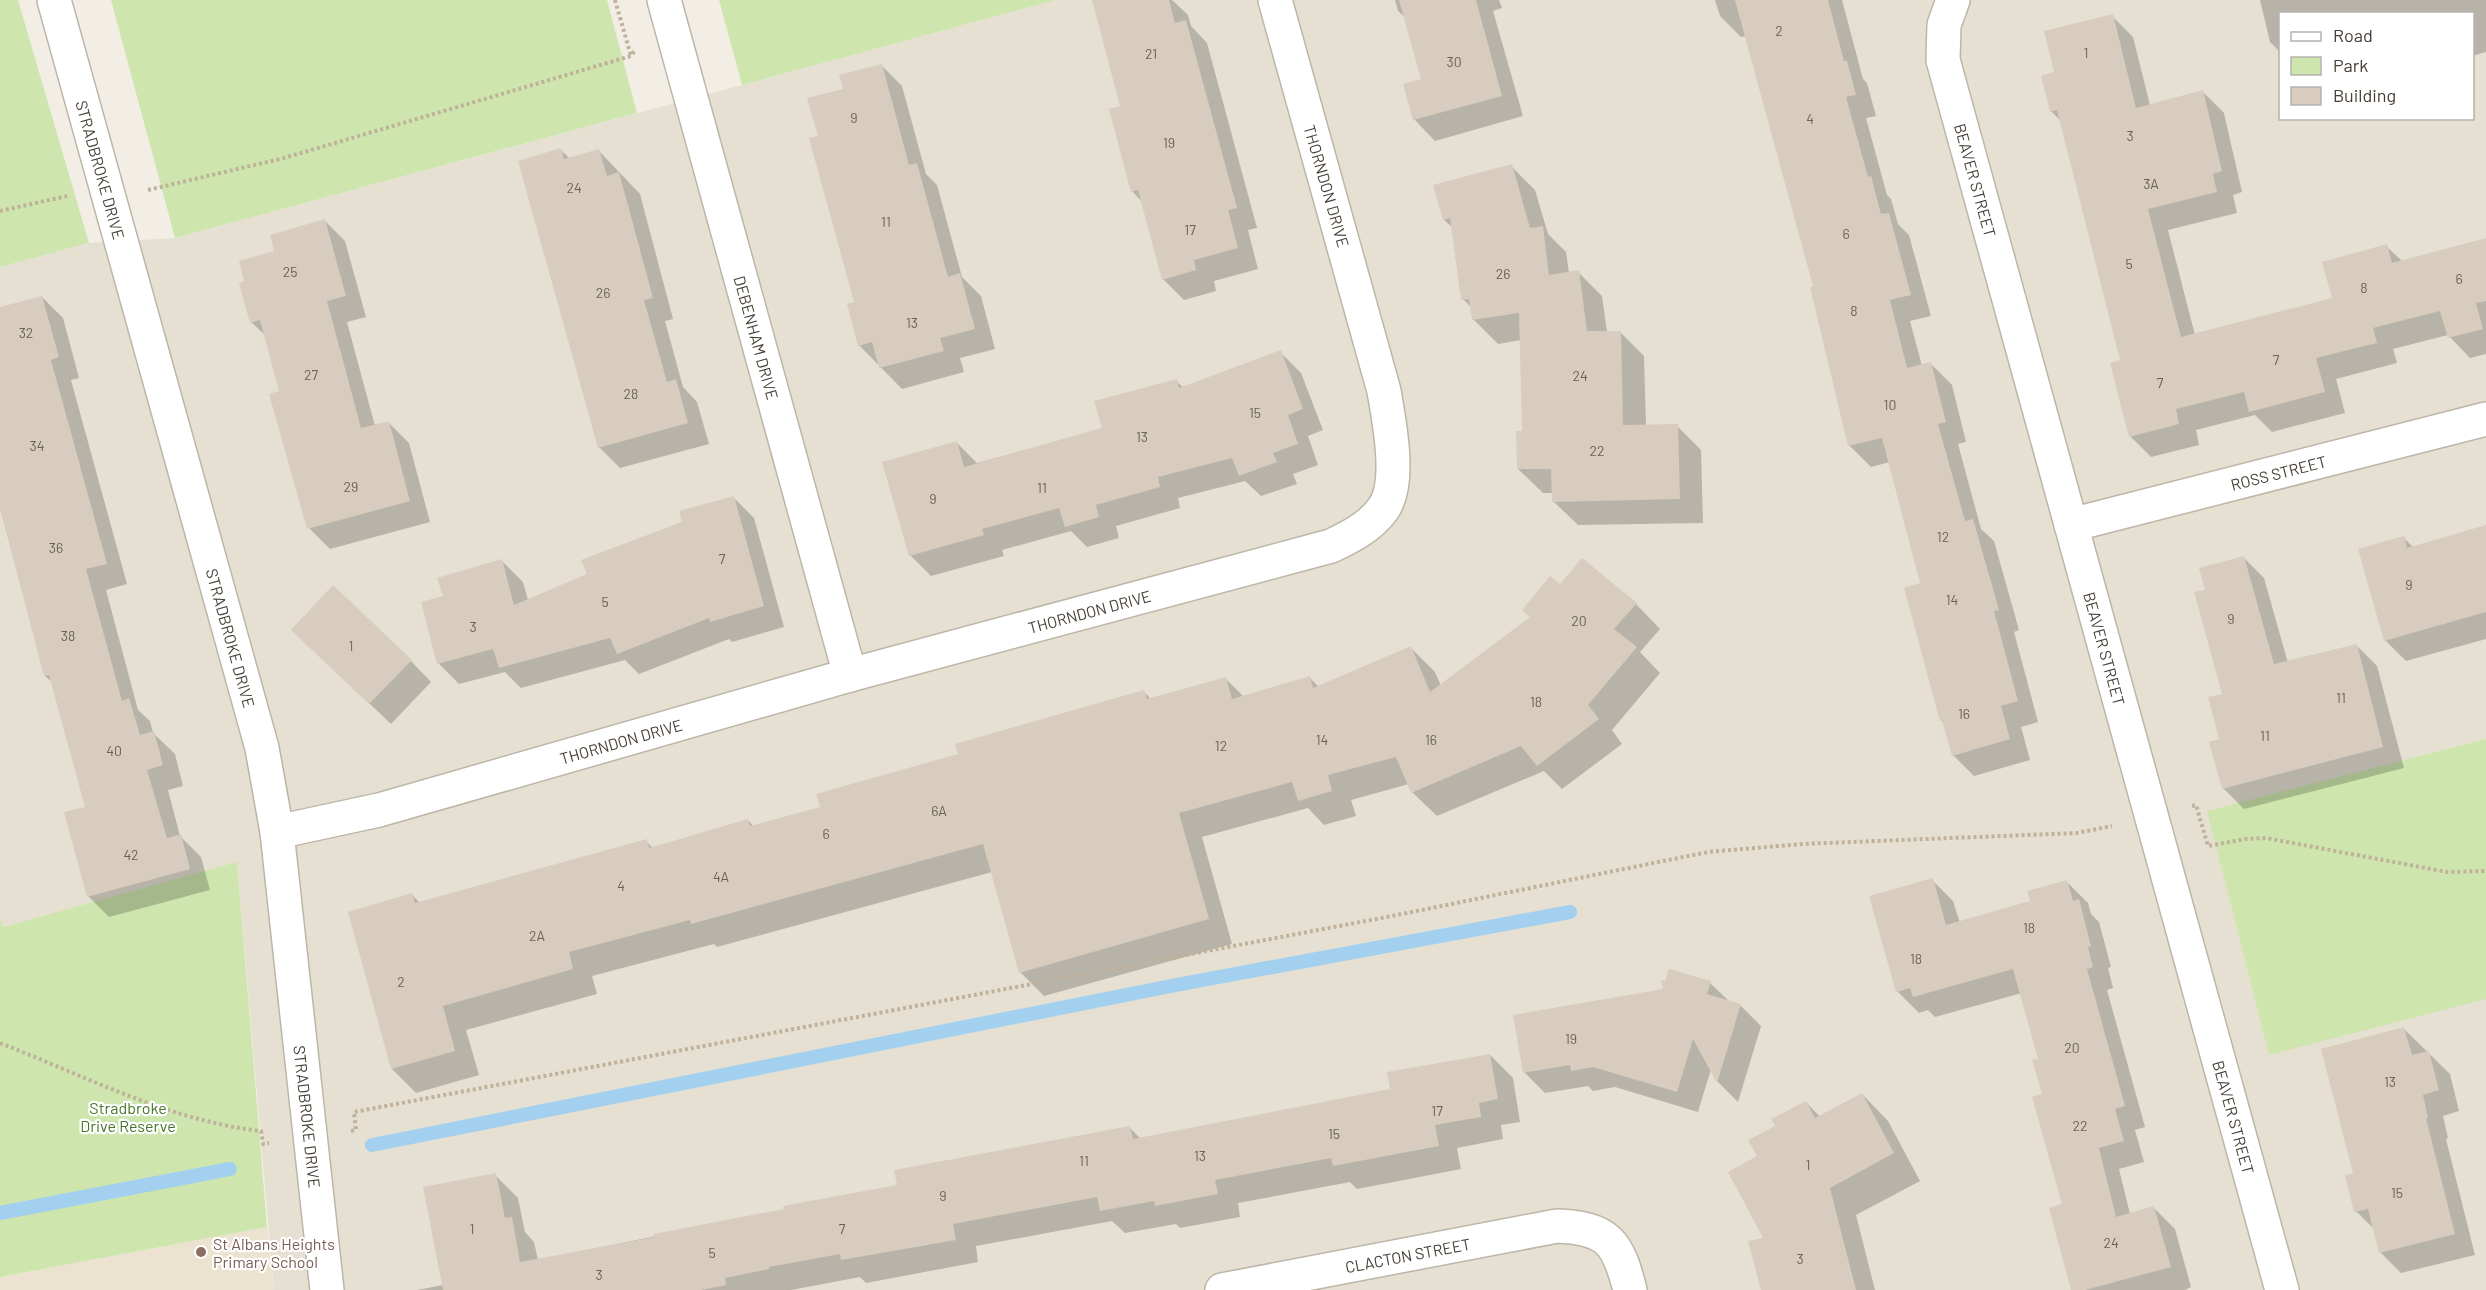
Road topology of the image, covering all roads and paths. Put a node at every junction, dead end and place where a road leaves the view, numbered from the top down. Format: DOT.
graph roads {
  1 [pos="54,0"];
  2 [pos="615,0"];
  3 [pos="1275,0"];
  4 [pos="665,3"];
  5 [pos="1945,8"];
  6 [pos="631,56"];
  7 [pos="107,198"];
  8 [pos="0,211"];
  9 [pos="2486,419"];
  10 [pos="2071,525"];
  11 [pos="850,675"];
  12 [pos="2152,818"];
  13 [pos="277,832"];
  14 [pos="2486,872"];
  15 [pos="0,1043"];
  16 [pos="309,1139"];
  17 [pos="327,1290"];
  18 [pos="1222,1290"];
  19 [pos="1630,1290"];
  20 [pos="2282,1290"];
  1 -- 7 [label="street, STRADBROKE DRIVE"];
  2 -- 6 [label="path"];
  3 -- 11 [label="street, THORNDON DRIVE"];
  4 -- 6 [label="path"];
  4 -- 11 [label="street, DEBENHAM DRIVE"];
  5 -- 10 [label="street, BEAVER STREET"];
  6 -- 7 [label="path"];
  7 -- 8 [label="path"];
  7 -- 13 [label="street, STRADBROKE DRIVE"];
  9 -- 10 [label="street, ROSS STREET"];
  10 -- 12 [label="street, BEAVER STREET"];
  11 -- 13 [label="street, THORNDON DRIVE"];
  12 -- 14 [label="path"];
  12 -- 16 [label="path"];
  12 -- 20 [label="street, BEAVER STREET"];
  13 -- 16 [label="street, STRADBROKE DRIVE"];
  15 -- 16 [label="path"];
  16 -- 17 [label="street, STRADBROKE DRIVE"];
  18 -- 19 [label="street, CLACTON STREET"];
}
